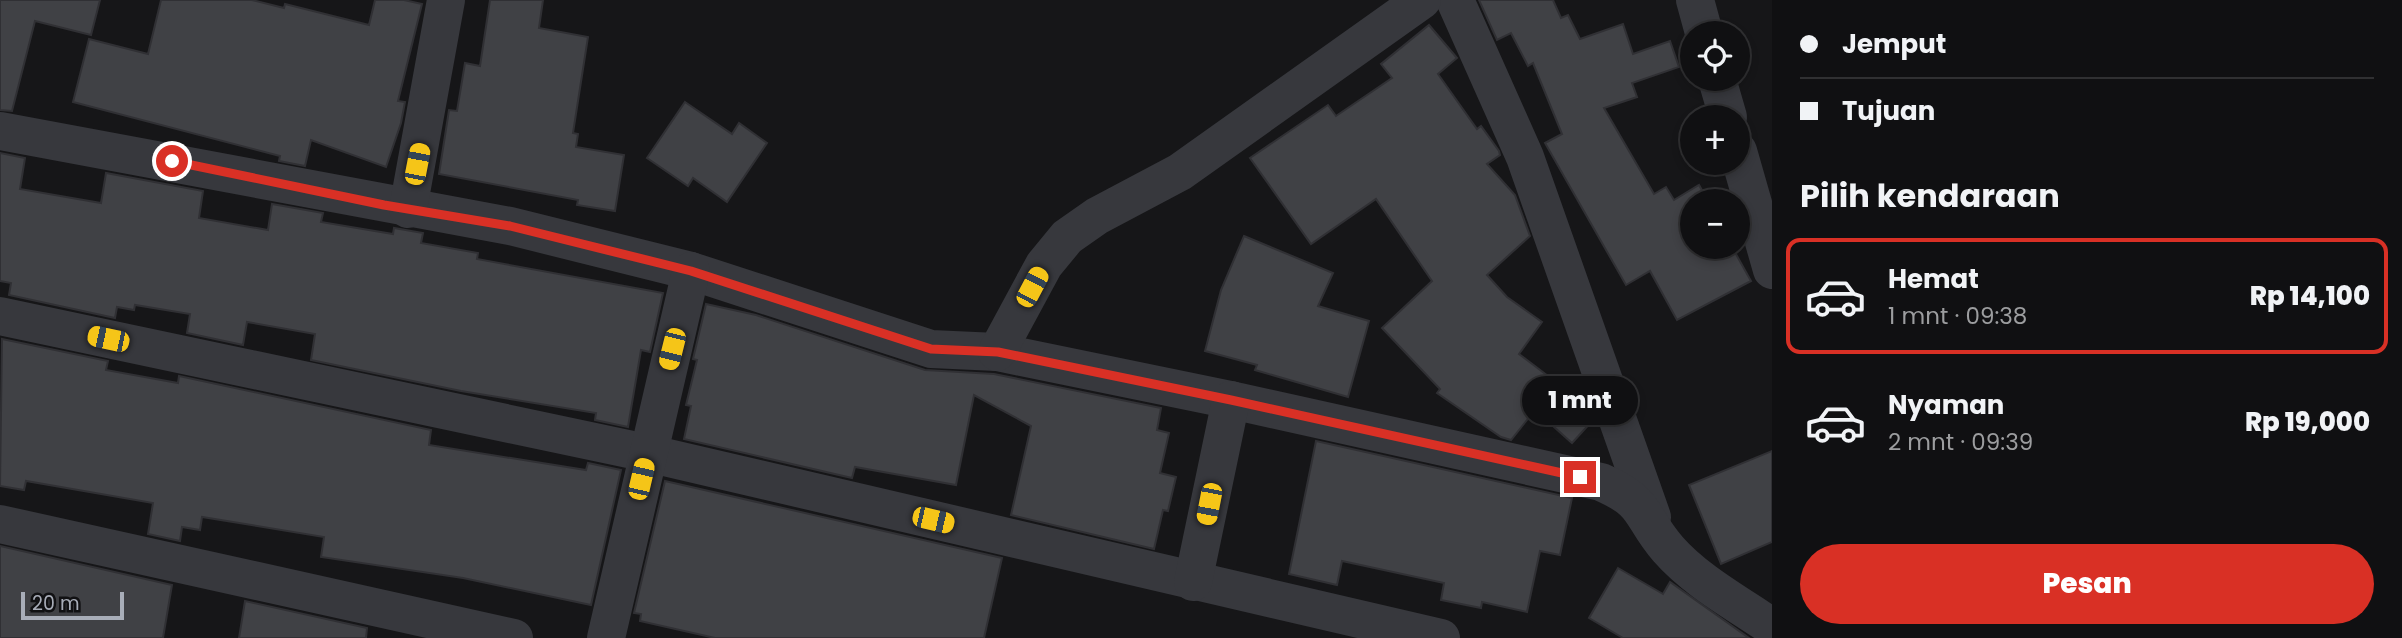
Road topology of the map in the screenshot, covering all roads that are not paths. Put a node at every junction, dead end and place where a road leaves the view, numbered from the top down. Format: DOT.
graph roads {
  1 [pos="446,0"];
  2 [pos="1422,0"];
  3 [pos="1455,0"];
  4 [pos="1695,0"];
  5 [pos="1701,21"];
  6 [pos="0,131"];
  7 [pos="1745,175"];
  8 [pos="408,209"];
  9 [pos="1772,270"];
  10 [pos="691,271"];
  11 [pos="0,316"];
  12 [pos="998,352"];
  13 [pos="1231,400"];
  14 [pos="647,453"];
  15 [pos="0,524"];
  16 [pos="1657,533"];
  17 [pos="1193,582"];
  18 [pos="1772,627"];
  19 [pos="514,638"];
  20 [pos="606,638"];
  21 [pos="1441,638"];
  1 -- 8 [label="street"];
  2 -- 12 [label="street"];
  3 -- 16 [label="street"];
  4 -- 5 [label="street"];
  6 -- 8 [label="street"];
  7 -- 9 [label="street"];
  8 -- 10 [label="street"];
  10 -- 12 [label="street"];
  10 -- 14 [label="street"];
  11 -- 14 [label="street"];
  12 -- 13 [label="street"];
  13 -- 16 [label="street"];
  13 -- 17 [label="street"];
  14 -- 17 [label="street"];
  14 -- 20 [label="street"];
  15 -- 19 [label="street"];
  16 -- 18 [label="street"];
  17 -- 21 [label="street"];
}
